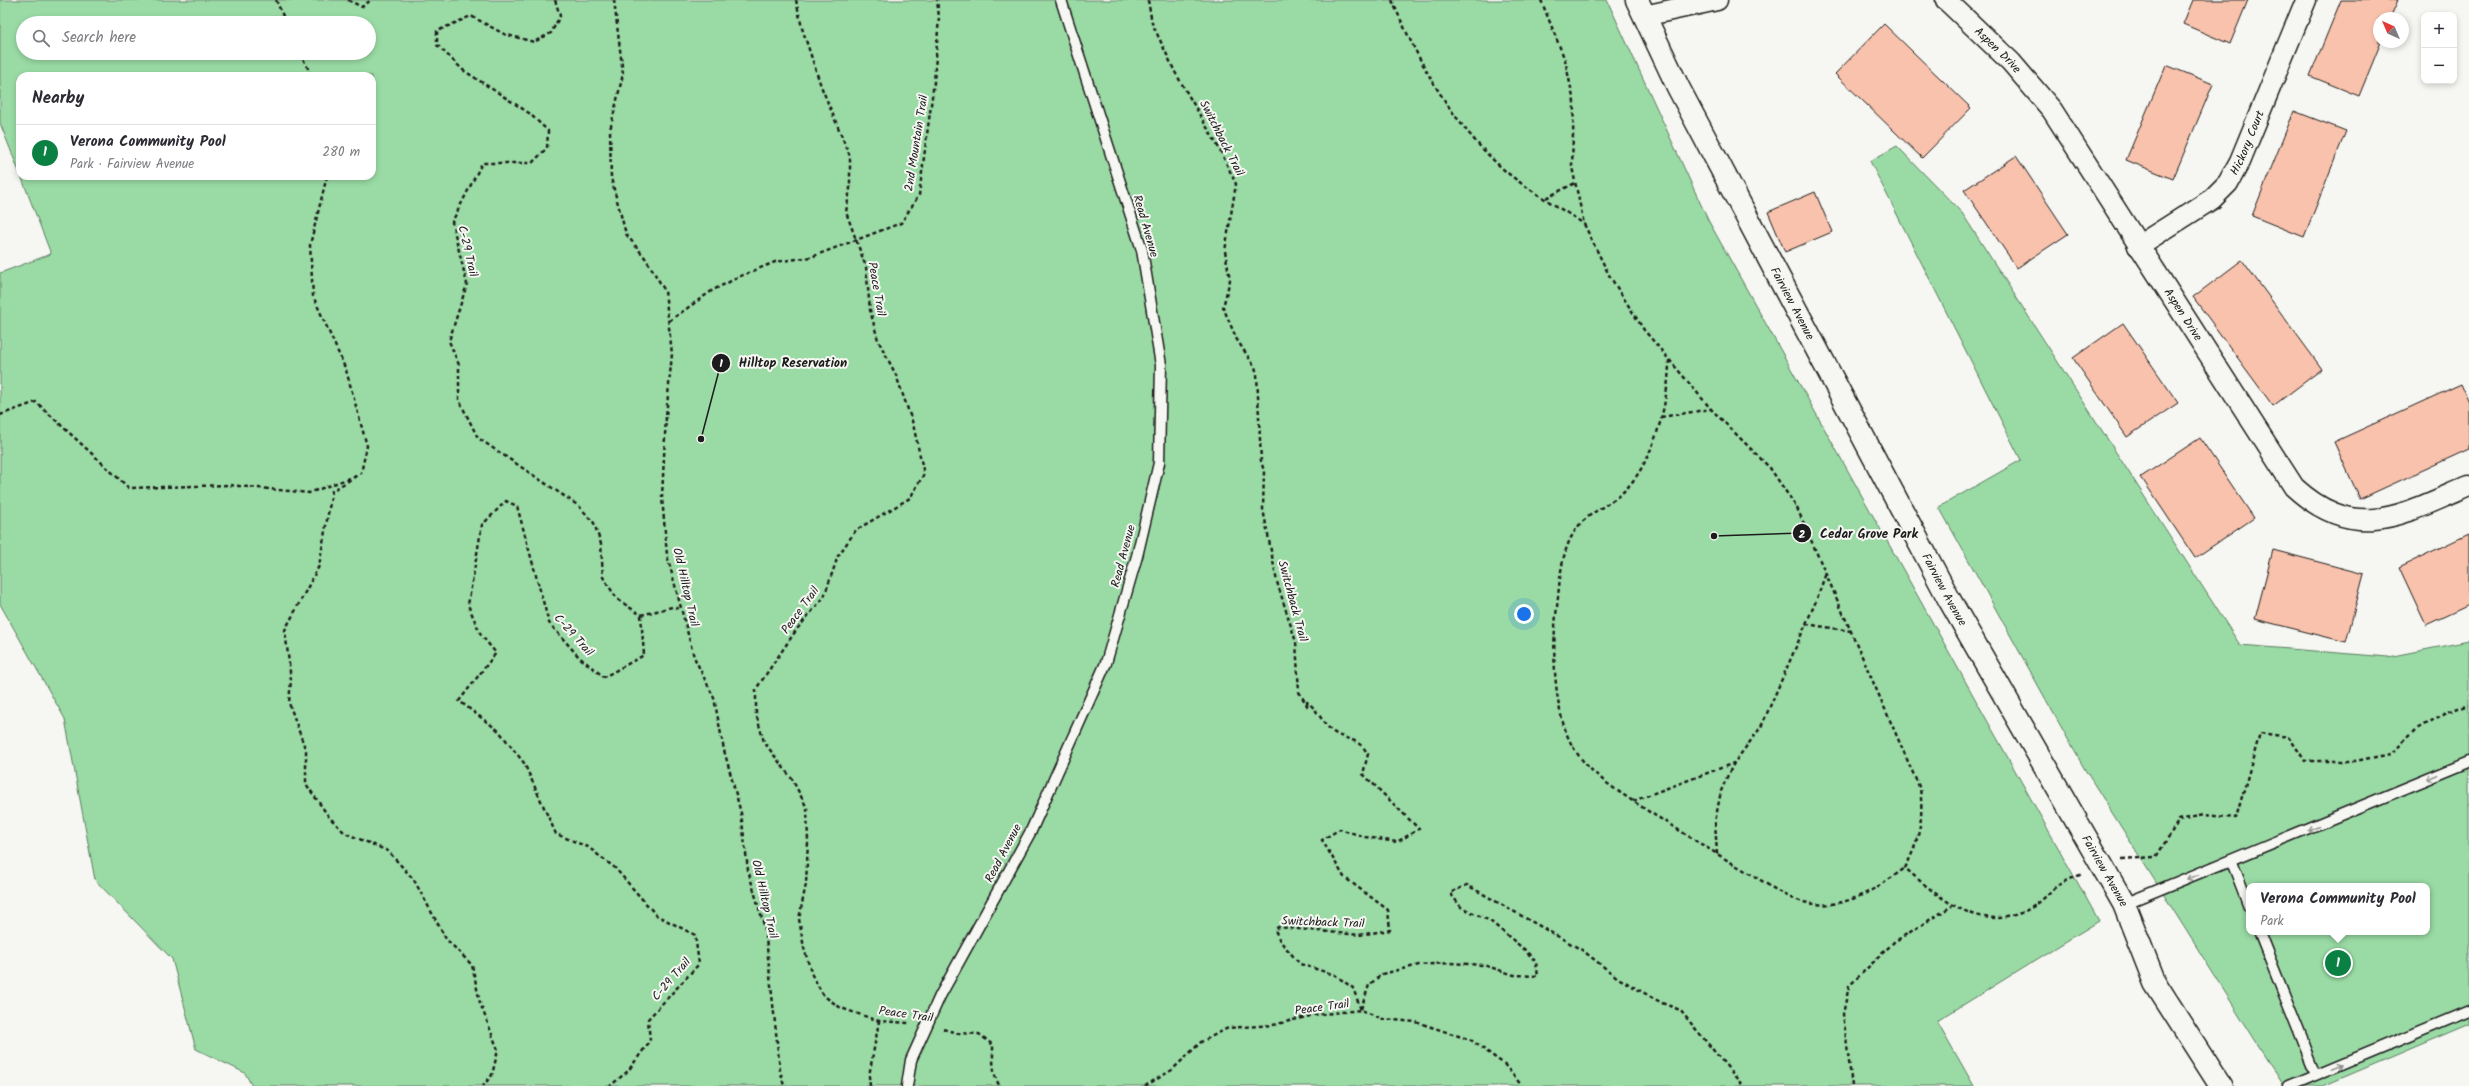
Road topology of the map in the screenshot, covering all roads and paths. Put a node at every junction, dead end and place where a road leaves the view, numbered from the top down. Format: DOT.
graph roads {
  1 [pos="276,0"];
  2 [pos="348,0"];
  3 [pos="371,0"];
  4 [pos="555,0"];
  5 [pos="614,0"];
  6 [pos="796,0"];
  7 [pos="937,0"];
  8 [pos="1061,0"];
  9 [pos="1148,0"];
  10 [pos="1392,0"];
  11 [pos="1541,0"];
  12 [pos="1674,0"];
  13 [pos="1717,0"];
  14 [pos="1946,0"];
  15 [pos="2306,0"];
  16 [pos="1641,8"];
  17 [pos="283,16"];
  18 [pos="304,60"];
  19 [pos="310,72"];
  20 [pos="326,180"];
  21 [pos="1576,183"];
  22 [pos="1545,198"];
  23 [pos="1584,224"];
  24 [pos="856,242"];
  25 [pos="2138,246"];
  26 [pos="669,321"];
  27 [pos="1669,360"];
  28 [pos="1711,409"];
  29 [pos="0,415"];
  30 [pos="1661,417"];
  31 [pos="361,474"];
  32 [pos="2469,486"];
  33 [pos="1826,572"];
  34 [pos="681,608"];
  35 [pos="641,615"];
  36 [pos="1806,624"];
  37 [pos="1852,631"];
  38 [pos="2469,704"];
  39 [pos="2469,762"];
  40 [pos="1734,763"];
  41 [pos="1633,801"];
  42 [pos="1717,854"];
  43 [pos="2232,862"];
  44 [pos="2100,866"];
  45 [pos="1905,868"];
  46 [pos="2246,898"];
  47 [pos="2124,904"];
  48 [pos="1952,906"];
  49 [pos="2260,935"];
  50 [pos="1361,1010"];
  51 [pos="2469,1011"];
  52 [pos="879,1021"];
  53 [pos="926,1025"];
  54 [pos="2316,1074"];
  55 [pos="483,1086"];
  56 [pos="610,1086"];
  57 [pos="784,1086"];
  58 [pos="870,1086"];
  59 [pos="907,1086"];
  60 [pos="1000,1086"];
  61 [pos="1145,1086"];
  62 [pos="1522,1086"];
  63 [pos="1743,1086"];
  64 [pos="1852,1086"];
  65 [pos="2222,1086"];
  66 [pos="2289,1086"];
  1 -- 17 [label="path"];
  2 -- 3 [label="path"];
  4 -- 35 [label="path, C-29 Trail"];
  5 -- 26 [label="path, Old Hilltop Trail"];
  6 -- 24 [label="path, Peace Trail"];
  7 -- 24 [label="path, 2nd Mountain Trail"];
  8 -- 53 [label="lane, Read Avenue"];
  9 -- 50 [label="path, Switchback Trail"];
  10 -- 22 [label="path"];
  11 -- 21 [label="path"];
  12 -- 16 [label="street"];
  13 -- 16 [label="street"];
  14 -- 25 [label="street, Aspen Drive"];
  15 -- 25 [label="street, Hickory Court"];
  16 -- 44 [label="main road, Fairview Avenue"];
  18 -- 19 [label="path"];
  20 -- 31 [label="path"];
  21 -- 22 [label="path"];
  21 -- 23 [label="path"];
  22 -- 23 [label="path"];
  23 -- 27 [label="path"];
  24 -- 26 [label="path, 2nd Mountain Trail"];
  24 -- 52 [label="path, Peace Trail"];
  25 -- 32 [label="street, Aspen Drive"];
  26 -- 34 [label="path, Old Hilltop Trail"];
  27 -- 28 [label="path"];
  27 -- 30 [label="path"];
  28 -- 30 [label="path"];
  28 -- 33 [label="path"];
  29 -- 31 [label="path"];
  30 -- 41 [label="path"];
  31 -- 55 [label="path"];
  33 -- 36 [label="path"];
  33 -- 37 [label="path"];
  34 -- 35 [label="path"];
  34 -- 57 [label="path, Old Hilltop Trail"];
  35 -- 56 [label="path, C-29 Trail"];
  36 -- 37 [label="path"];
  36 -- 40 [label="path"];
  37 -- 45 [label="path"];
  38 -- 44 [label="path"];
  39 -- 43 [label="lane, one-way"];
  40 -- 41 [label="path"];
  40 -- 42 [label="path"];
  41 -- 42 [label="path"];
  42 -- 45 [label="path"];
  43 -- 46 [label="lane"];
  43 -- 47 [label="lane, one-way"];
  44 -- 47 [label="main road, Fairview Avenue"];
  44 -- 48 [label="path"];
  45 -- 48 [label="path"];
  47 -- 65 [label="main road, Fairview Avenue"];
  48 -- 64 [label="path"];
  49 -- 54 [label="lane"];
  50 -- 61 [label="path, Peace Trail"];
  50 -- 62 [label="path, Peace Trail"];
  50 -- 63 [label="path"];
  54 -- 51 [label="lane, one-way"];
  52 -- 53 [label="path, Peace Trail"];
  52 -- 58 [label="path"];
  53 -- 59 [label="lane, Read Avenue"];
  53 -- 60 [label="path, Peace Trail"];
  54 -- 66 [label="lane"];
}
